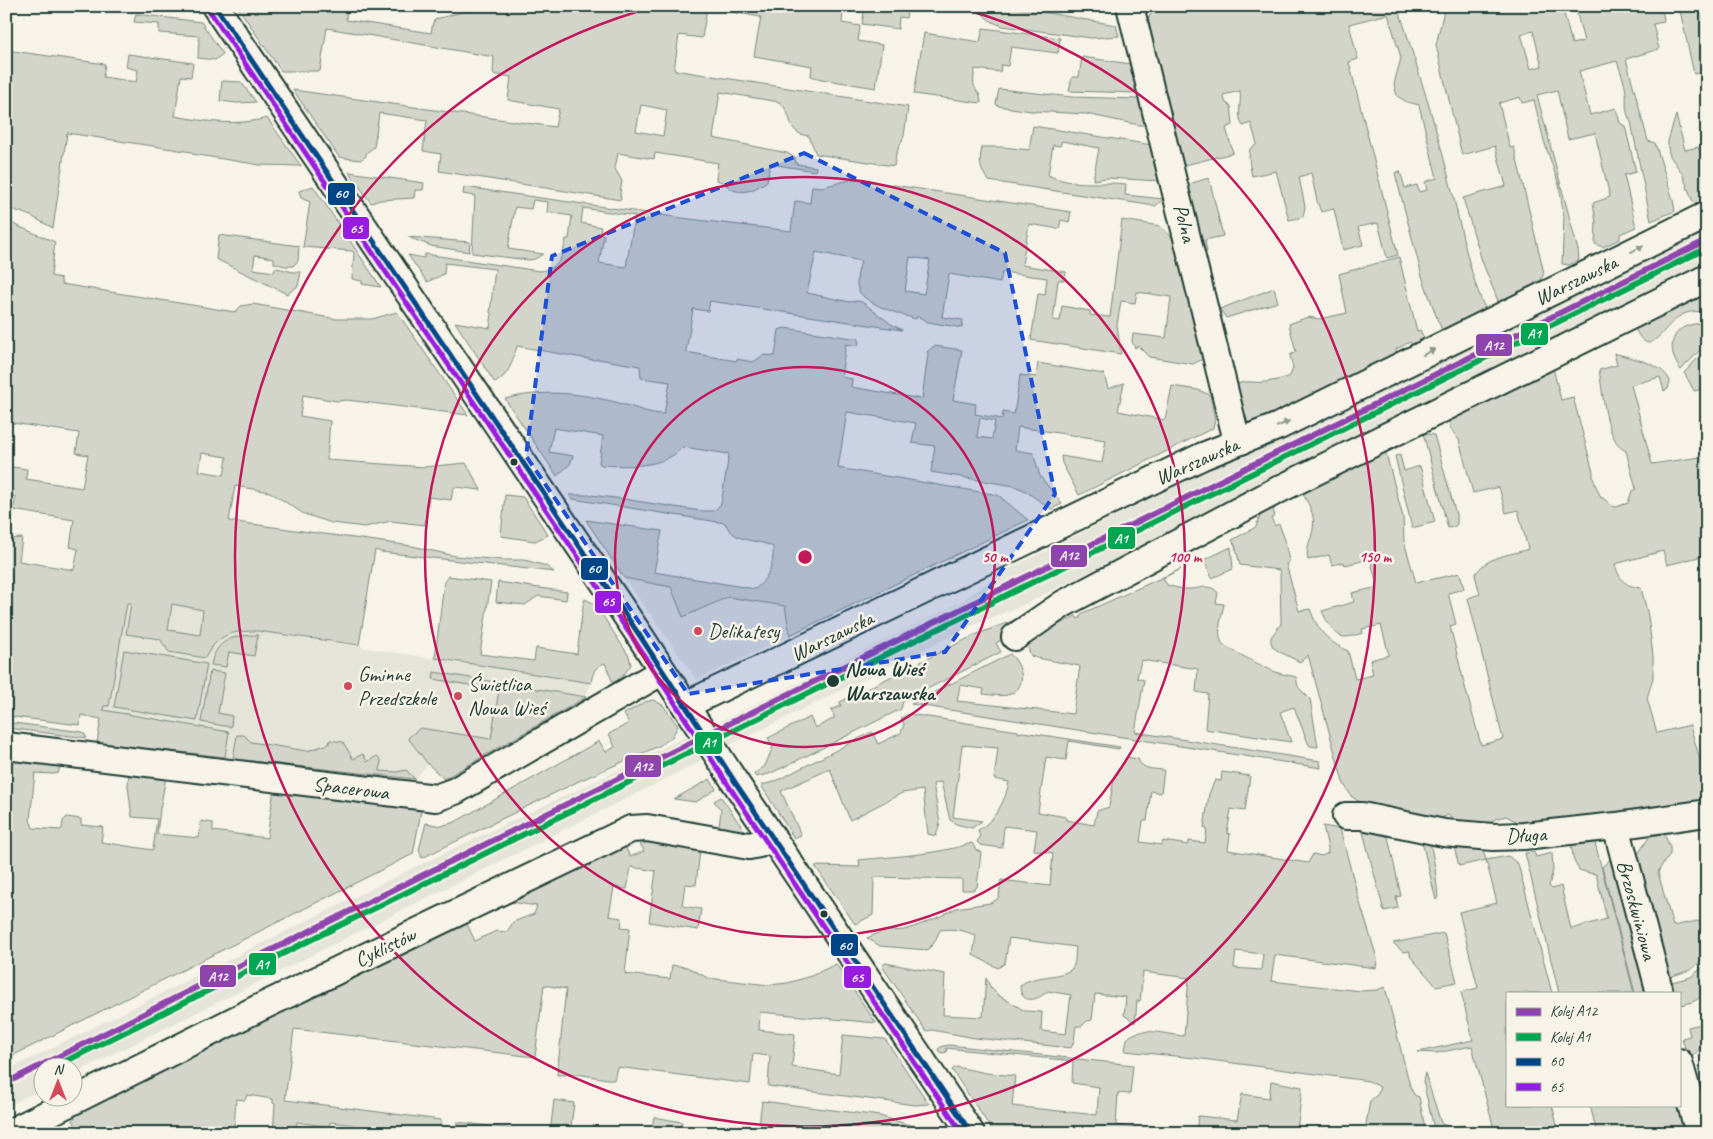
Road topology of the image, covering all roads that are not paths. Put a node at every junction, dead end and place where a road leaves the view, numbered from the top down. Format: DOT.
graph roads {
  1 [pos="215,6"];
  2 [pos="1130,6"];
  3 [pos="1707,214"];
  4 [pos="1707,278"];
  5 [pos="1237,441"];
  6 [pos="1015,637"];
  7 [pos="663,671"];
  8 [pos="686,705"];
  9 [pos="6,746"];
  10 [pos="1707,813"];
  11 [pos="1346,816"];
  12 [pos="1616,826"];
  13 [pos="772,837"];
  14 [pos="1660,992"];
  15 [pos="1680,1066"];
  16 [pos="9,1133"];
  17 [pos="971,1133"];
  18 [pos="1699,1133"];
  1 -- 7 [label="street"];
  2 -- 5 [label="street, Polna"];
  5 -- 3 [label="street, Warszawska, one-way"];
  4 -- 6 [label="street"];
  5 -- 8 [label="street, Warszawska"];
  7 -- 8 [label="street"];
  7 -- 9 [label="street, Spacerowa"];
  8 -- 13 [label="street"];
  10 -- 12 [label="street, Długa"];
  11 -- 12 [label="street, Długa"];
  12 -- 14 [label="street, Brzoskwiniowa"];
  13 -- 16 [label="street, Cyklistów"];
  13 -- 17 [label="street"];
  15 -- 18 [label="street"];
}
